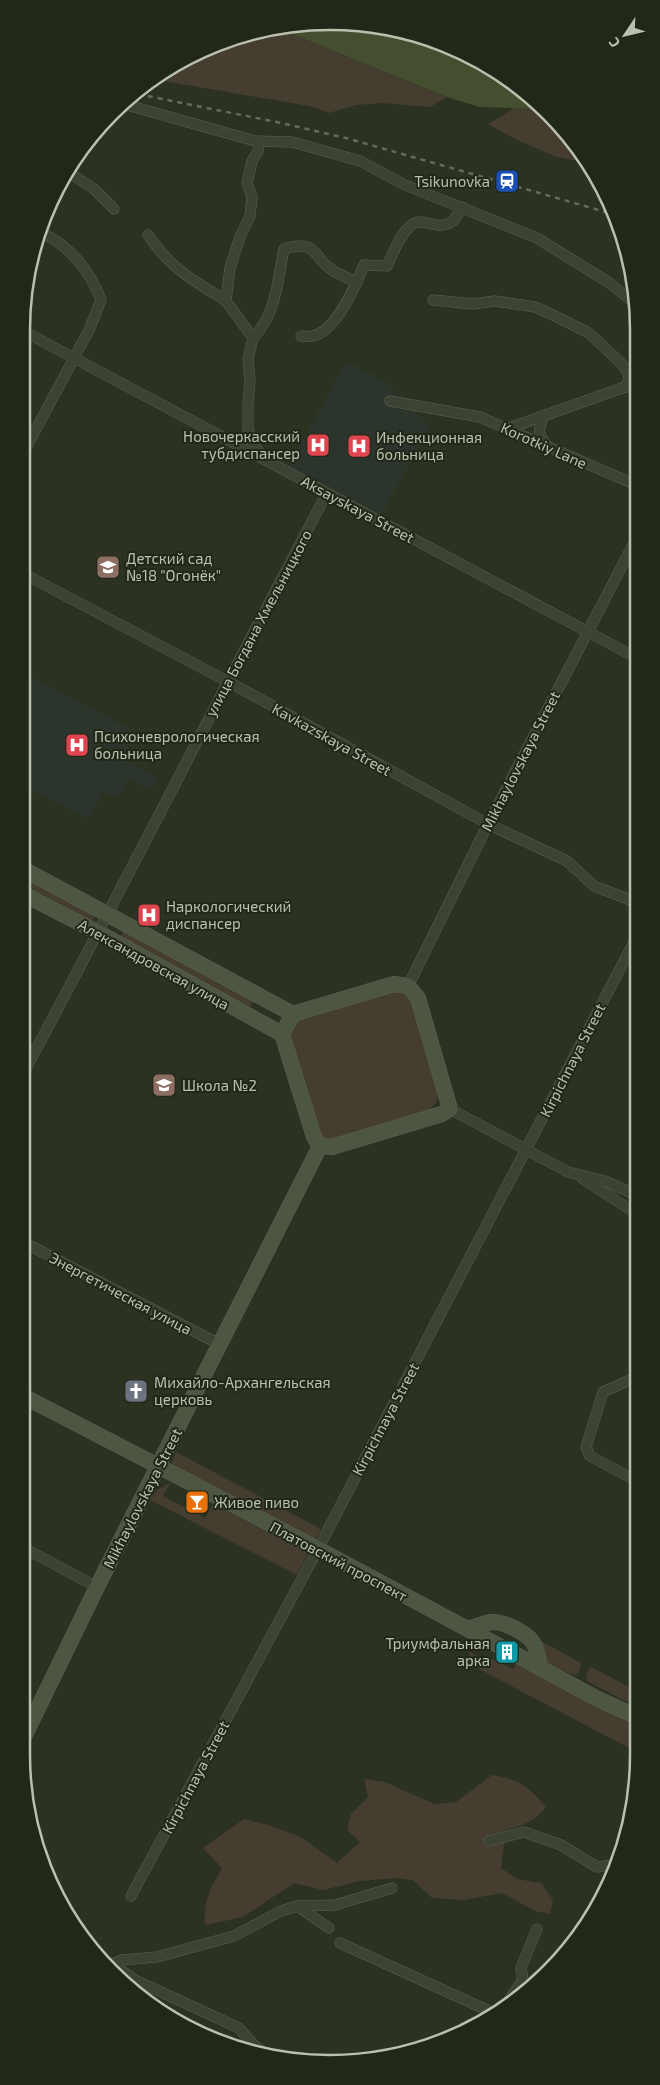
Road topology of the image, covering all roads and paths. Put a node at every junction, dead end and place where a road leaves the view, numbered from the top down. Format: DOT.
graph roads {
  1 [pos="130,106"];
  2 [pos="259,141"];
  3 [pos="73,175"];
  4 [pos="462,208"];
  5 [pos="114,210"];
  6 [pos="46,235"];
  7 [pos="148,235"];
  8 [pos="357,282"];
  9 [pos="628,297"];
  10 [pos="433,300"];
  11 [pos="226,301"];
  12 [pos="30,336"];
  13 [pos="301,336"];
  14 [pos="253,338"];
  15 [pos="74,358"];
  16 [pos="625,387"];
  17 [pos="630,387"];
  18 [pos="390,401"];
  19 [pos="544,415"];
  20 [pos="506,428"];
  21 [pos="30,439"];
  22 [pos="547,447"];
  23 [pos="269,463"];
  24 [pos="630,482"];
  25 [pos="327,493"];
  26 [pos="630,549"];
  27 [pos="30,577"];
  28 [pos="586,631"];
  29 [pos="630,654"];
  30 [pos="227,681"];
  31 [pos="488,824"];
  32 [pos="30,873"];
  33 [pos="30,898"];
  34 [pos="630,900"];
  35 [pos="109,914"];
  36 [pos="99,933"];
  37 [pos="630,950"];
  38 [pos="408,986"];
  39 [pos="293,1014"];
  40 [pos="282,1034"];
  41 [pos="30,1061"];
  42 [pos="450,1109"];
  43 [pos="320,1146"];
  44 [pos="526,1148"];
  45 [pos="573,1173"];
  46 [pos="630,1192"];
  47 [pos="630,1209"];
  48 [pos="30,1246"];
  49 [pos="219,1344"];
  50 [pos="630,1380"];
  51 [pos="30,1393"];
  52 [pos="30,1400"];
  53 [pos="158,1467"];
  54 [pos="630,1477"];
  55 [pos="318,1549"];
  56 [pos="30,1551"];
  57 [pos="98,1587"];
  58 [pos="468,1629"];
  59 [pos="542,1669"];
  60 [pos="630,1714"];
  61 [pos="30,1725"];
  62 [pos="489,1841"];
  63 [pos="609,1865"];
  64 [pos="392,1888"];
  65 [pos="131,1896"];
  66 [pos="297,1906"];
  67 [pos="329,1928"];
  68 [pos="537,1929"];
  69 [pos="340,1943"];
  70 [pos="113,1962"];
  71 [pos="117,1962"];
  72 [pos="517,1990"];
  73 [pos="489,2009"];
  74 [pos="254,2045"];
  1 -- 2 [label="street"];
  2 -- 4 [label="street"];
  2 -- 11 [label="street"];
  3 -- 5 [label="street"];
  4 -- 8 [label="street"];
  4 -- 9 [label="street"];
  6 -- 15 [label="street"];
  7 -- 11 [label="street"];
  8 -- 13 [label="street"];
  8 -- 14 [label="street"];
  10 -- 16 [label="street"];
  11 -- 14 [label="street"];
  12 -- 15 [label="street, Aksayskaya Street"];
  14 -- 23 [label="street"];
  15 -- 21 [label="street"];
  15 -- 23 [label="street, Aksayskaya Street"];
  16 -- 17 [label="street"];
  16 -- 19 [label="street"];
  18 -- 20 [label="street, Korotkiy Lane"];
  19 -- 20 [label="street"];
  19 -- 22 [label="street"];
  20 -- 22 [label="street, Korotkiy Lane"];
  22 -- 24 [label="street, Korotkiy Lane"];
  23 -- 25 [label="street, Aksayskaya Street"];
  25 -- 28 [label="street, Aksayskaya Street"];
  25 -- 30 [label="street, улица Богдана Хмельницкого"];
  26 -- 28 [label="street, Mikhaylovskaya Street"];
  27 -- 30 [label="street, Kavkazskaya Street"];
  28 -- 29 [label="street, Aksayskaya Street"];
  28 -- 31 [label="street, Mikhaylovskaya Street"];
  30 -- 31 [label="street, Kavkazskaya Street"];
  30 -- 35 [label="street, улица Богдана Хмельницкого"];
  31 -- 34 [label="street, Kavkazskaya Street"];
  31 -- 38 [label="street, Mikhaylovskaya Street"];
  32 -- 35 [label="street, Александровская улица"];
  33 -- 36 [label="street, Александровская улица"];
  35 -- 36 [label="street, улица Богдана Хмельницкого"];
  35 -- 39 [label="street, Александровская улица"];
  36 -- 40 [label="street, Александровская улица"];
  36 -- 41 [label="street, улица Богдана Хмельницкого"];
  37 -- 44 [label="street, Kirpichnaya Street"];
  38 -- 39 [label="street"];
  38 -- 42 [label="street"];
  39 -- 40 [label="street"];
  40 -- 43 [label="street"];
  42 -- 43 [label="street"];
  42 -- 44 [label="street"];
  43 -- 49 [label="street, Mikhaylovskaya Street"];
  44 -- 45 [label="street"];
  44 -- 55 [label="street, Kirpichnaya Street"];
  45 -- 46 [label="street"];
  45 -- 47 [label="street"];
  48 -- 49 [label="street, Энергетическая улица"];
  49 -- 53 [label="street, Mikhaylovskaya Street"];
  50 -- 54 [label="street"];
  51 -- 53 [label="street"];
  52 -- 53 [label="street, Платовский проспект"];
  53 -- 55 [label="street, Платовский проспект"];
  53 -- 57 [label="street, Mikhaylovskaya Street"];
  55 -- 58 [label="street, Платовский проспект"];
  55 -- 65 [label="street, Kirpichnaya Street"];
  56 -- 57 [label="street"];
  57 -- 61 [label="street, Mikhaylovskaya Street"];
  58 -- 59 [label="street, Платовский проспект"];
  58 -- 59 [label="street"];
  59 -- 60 [label="street, Платовский проспект"];
  62 -- 63 [label="street"];
  64 -- 66 [label="street"];
  66 -- 67 [label="street"];
  66 -- 71 [label="street"];
  68 -- 72 [label="street"];
  69 -- 73 [label="street"];
  70 -- 71 [label="street"];
  71 -- 74 [label="street"];
}
